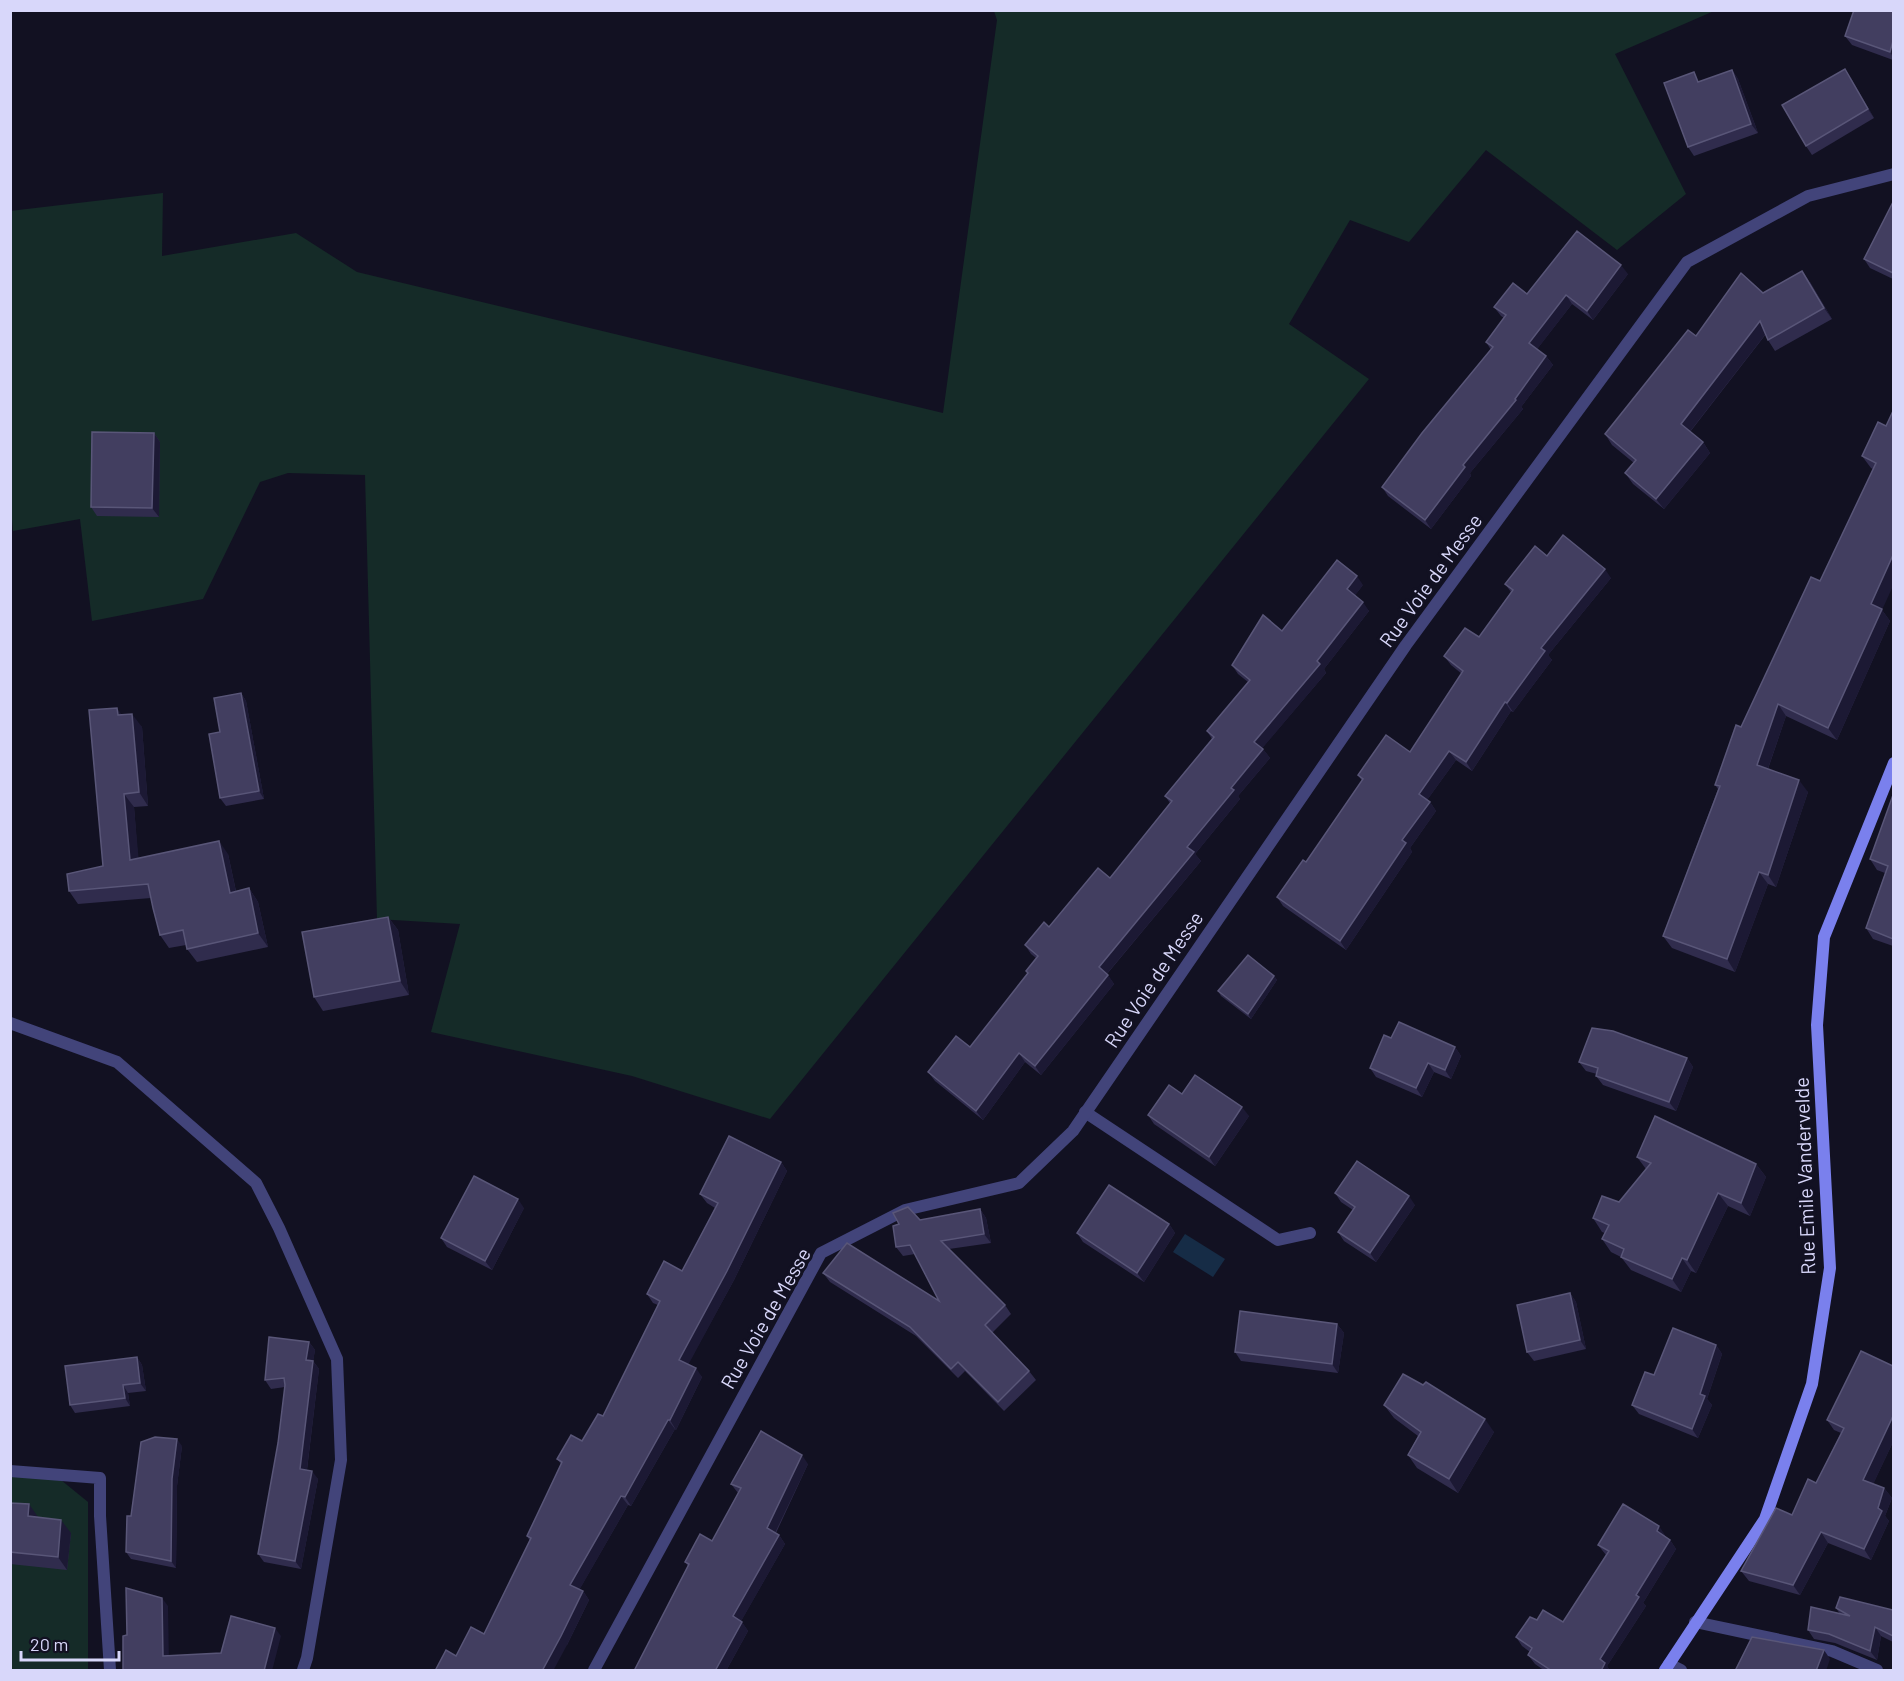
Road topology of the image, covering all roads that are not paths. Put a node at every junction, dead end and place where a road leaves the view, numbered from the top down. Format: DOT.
graph roads {
  1 [pos="1893,174"];
  2 [pos="1893,763"];
  3 [pos="10,1023"];
  4 [pos="1085,1112"];
  5 [pos="1310,1233"];
  6 [pos="10,1471"];
  7 [pos="1695,1622"];
  8 [pos="1667,1667"];
  9 [pos="110,1671"];
  10 [pos="303,1671"];
  11 [pos="594,1671"];
  12 [pos="1681,1671"];
  13 [pos="1876,1671"];
  1 -- 4 [label="street, Rue Voie de Messe"];
  2 -- 7 [label="street, Rue Emile Vandervelde"];
  3 -- 10 [label="street"];
  4 -- 5 [label="street"];
  4 -- 11 [label="street, Rue Voie de Messe"];
  6 -- 9 [label="street"];
  7 -- 8 [label="street, Rue Emile Vandervelde"];
  7 -- 13 [label="street"];
  8 -- 12 [label="street"];
}
